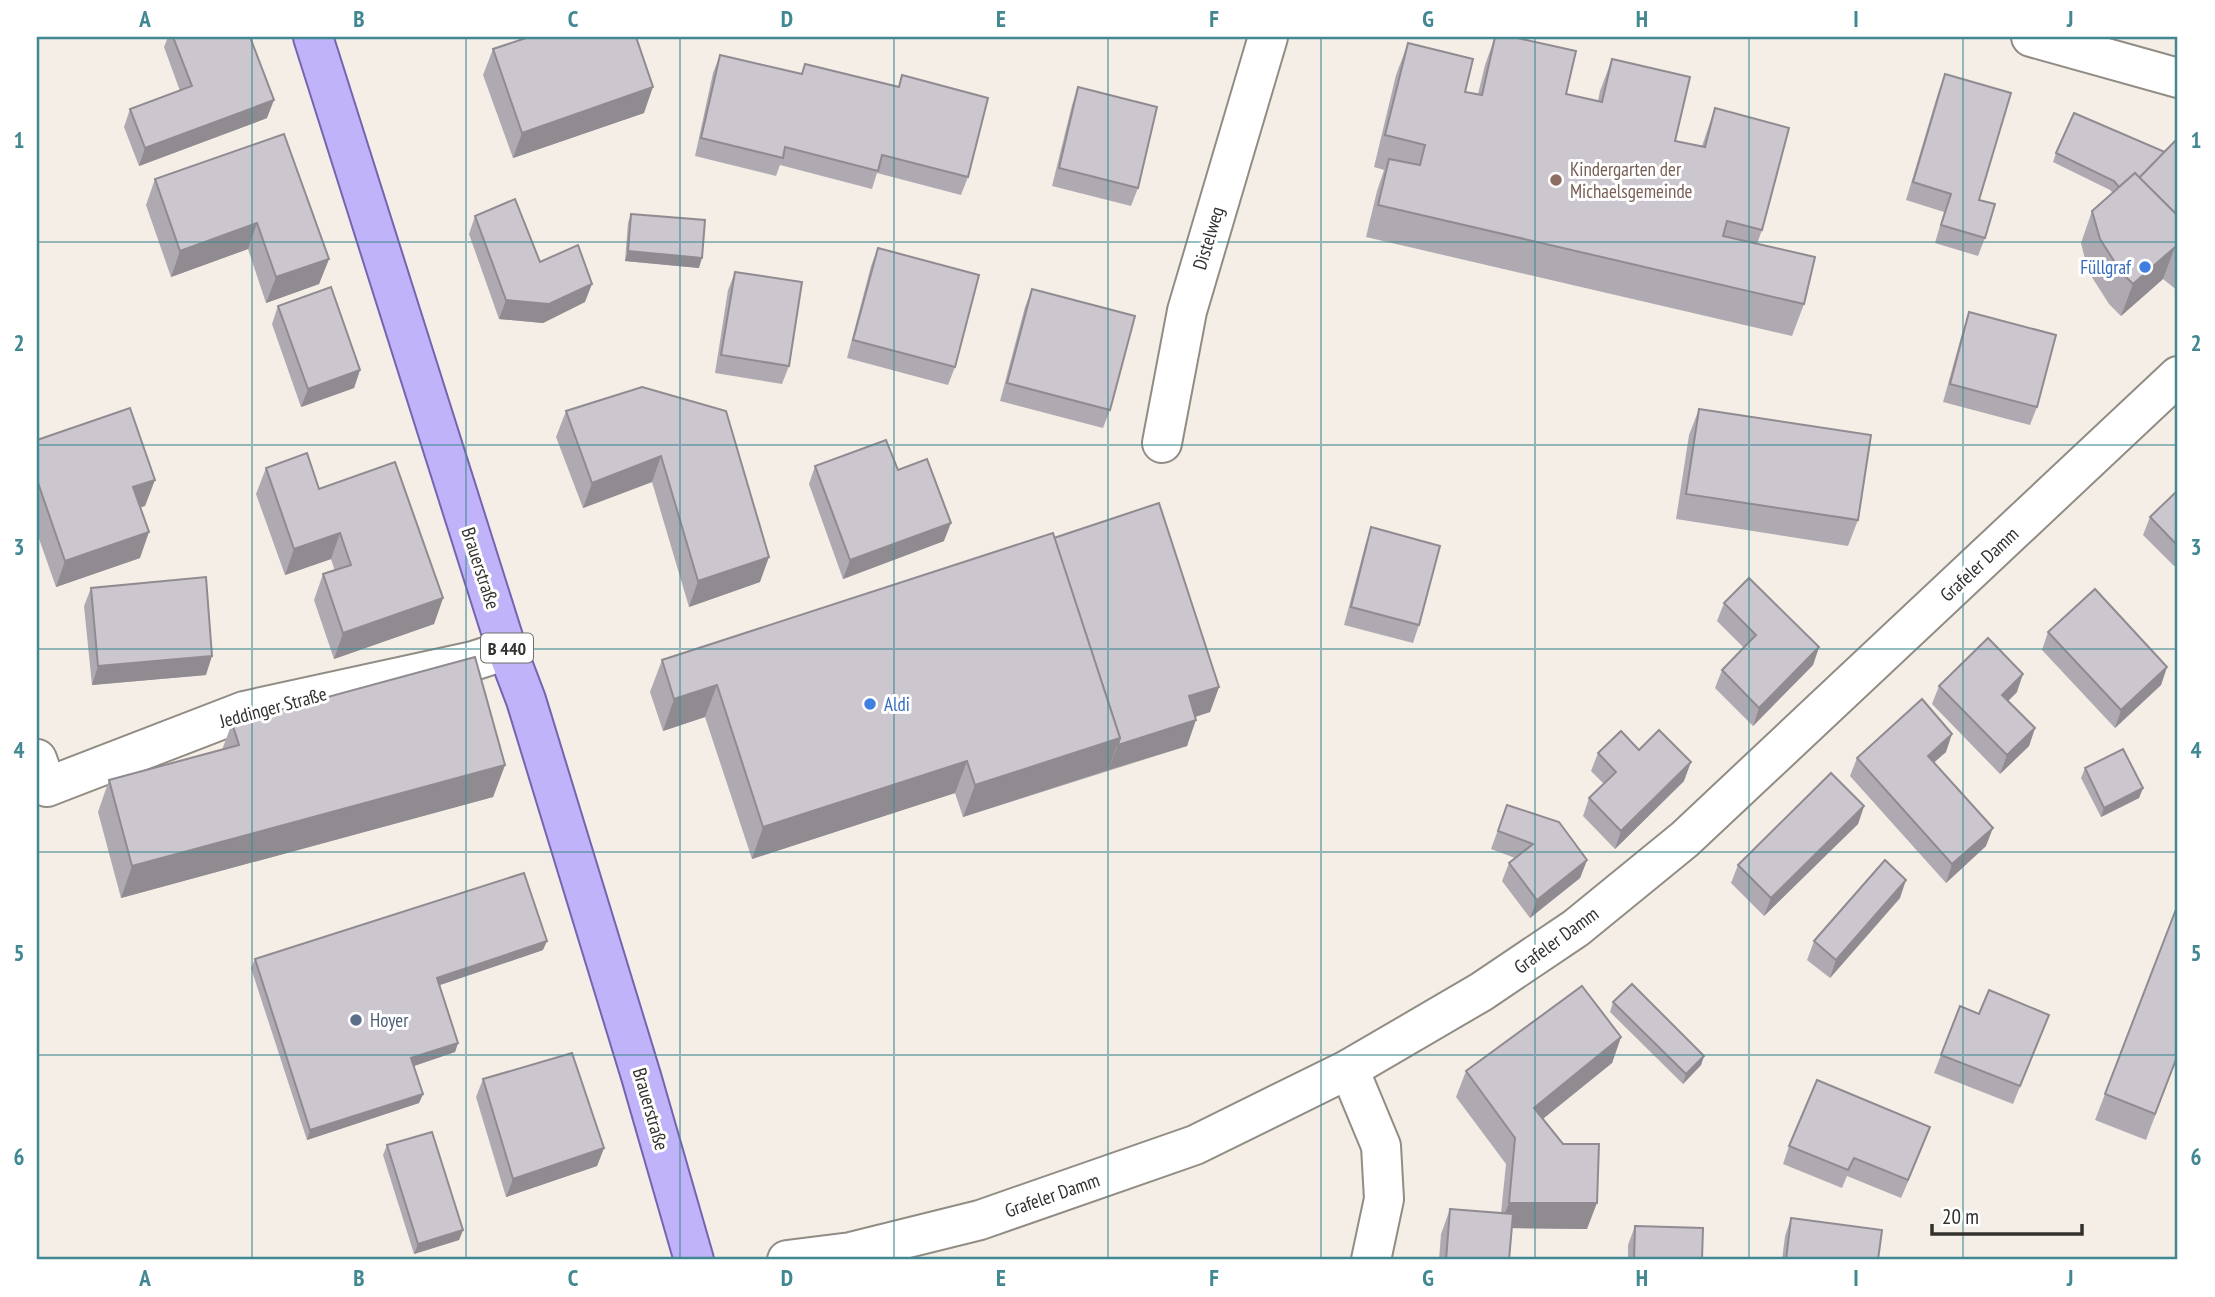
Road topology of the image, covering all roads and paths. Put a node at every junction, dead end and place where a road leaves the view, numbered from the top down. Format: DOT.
graph roads {
  1 [pos="313,37"];
  2 [pos="1268,37"];
  3 [pos="2031,37"];
  4 [pos="2178,78"];
  5 [pos="2178,376"];
  6 [pos="1162,443"];
  7 [pos="508,650"];
  8 [pos="40,780"];
  9 [pos="1349,1069"];
  10 [pos="694,1260"];
  11 [pos="786,1260"];
  12 [pos="1371,1260"];
  1 -- 7 [label="main road, Brauerstraße / B 440"];
  2 -- 6 [label="street, Distelweg"];
  3 -- 4 [label="street"];
  5 -- 9 [label="street, Grafeler Damm"];
  7 -- 8 [label="street, Jeddinger Straße"];
  7 -- 10 [label="main road, Brauerstraße / B 440"];
  9 -- 11 [label="street, Grafeler Damm"];
  9 -- 12 [label="street"];
}
